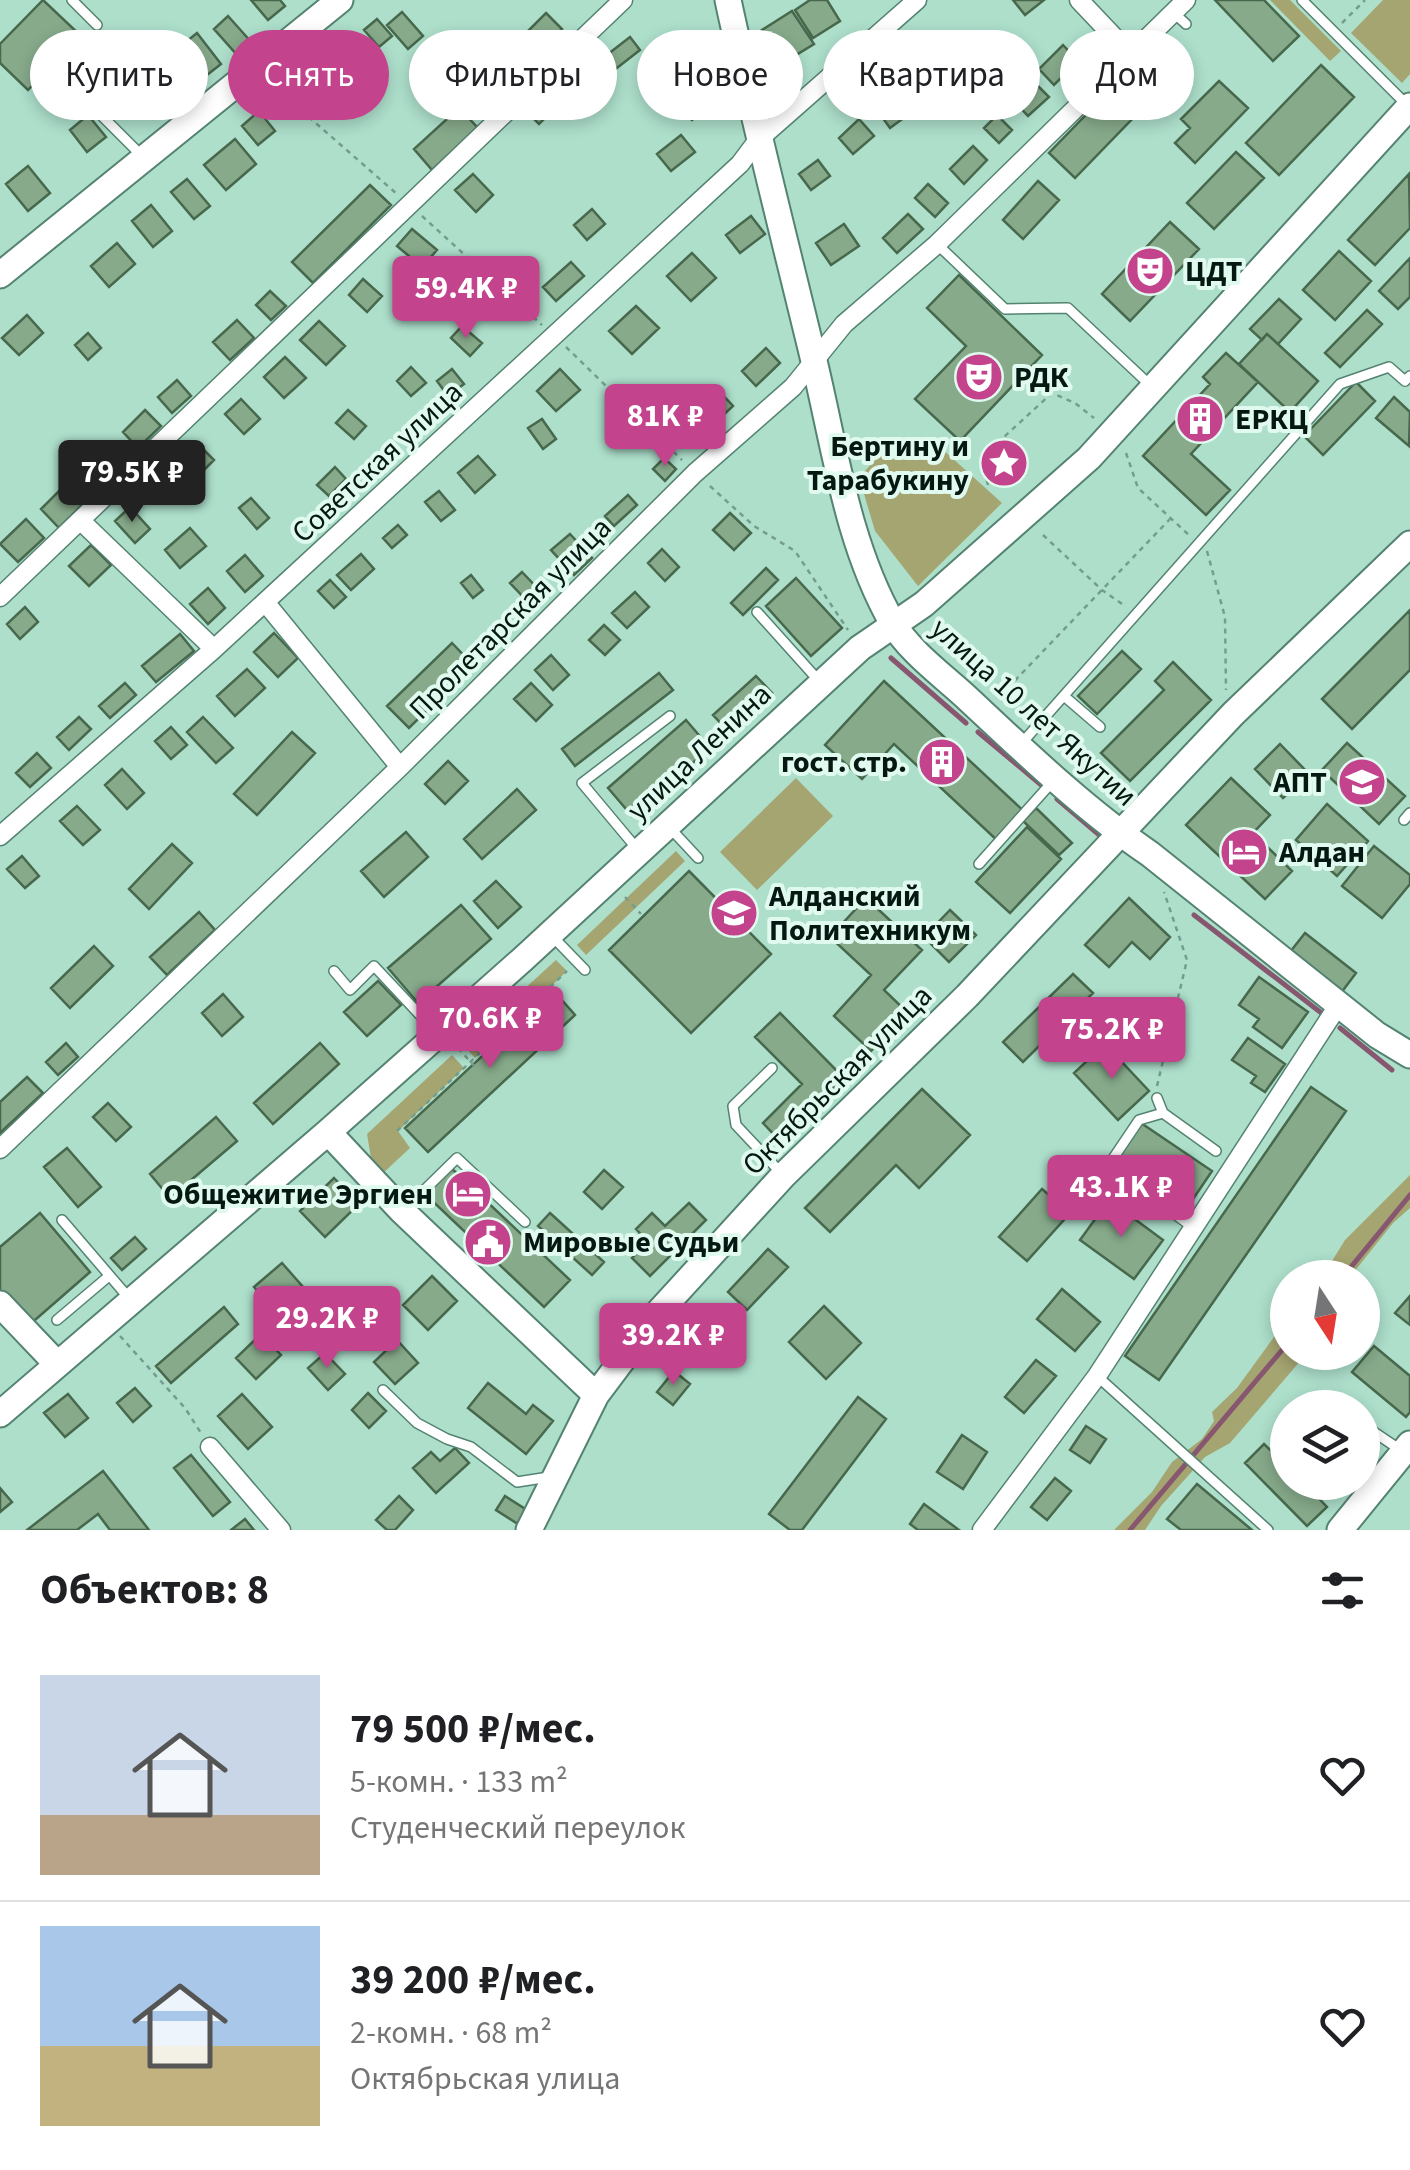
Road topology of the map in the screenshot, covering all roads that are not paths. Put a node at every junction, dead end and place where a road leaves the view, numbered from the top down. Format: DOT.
graph roads {
  1 [pos="72,0"];
  2 [pos="340,0"];
  3 [pos="623,0"];
  4 [pos="728,0"];
  5 [pos="917,0"];
  6 [pos="1079,0"];
  7 [pos="1308,3"];
  8 [pos="1182,12"];
  9 [pos="98,25"];
  10 [pos="1107,30"];
  11 [pos="1162,30"];
  12 [pos="1409,107"];
  13 [pos="106,120"];
  14 [pos="1066,120"];
  15 [pos="758,140"];
  16 [pos="144,158"];
  17 [pos="937,244"];
  18 [pos="0,275"];
  19 [pos="814,360"];
  20 [pos="1410,376"];
  21 [pos="1153,388"];
  22 [pos="81,521"];
  23 [pos="1410,544"];
  24 [pos="0,597"];
  25 [pos="265,602"];
  26 [pos="757,612"];
  27 [pos="893,624"];
  28 [pos="214,649"];
  29 [pos="821,683"];
  30 [pos="1064,696"];
  31 [pos="670,716"];
  32 [pos="1100,727"];
  33 [pos="1019,746"];
  34 [pos="400,766"];
  35 [pos="1055,779"];
  36 [pos="668,826"];
  37 [pos="1119,833"];
  38 [pos="0,836"];
  39 [pos="640,852"];
  40 [pos="698,858"];
  41 [pos="979,864"];
  42 [pos="550,934"];
  43 [pos="581,966"];
  44 [pos="334,971"];
  45 [pos="1340,1004"];
  46 [pos="440,1031"];
  47 [pos="1410,1055"];
  48 [pos="772,1068"];
  49 [pos="1157,1098"];
  50 [pos="1163,1113"];
  51 [pos="328,1132"];
  52 [pos="0,1149"];
  53 [pos="1216,1151"];
  54 [pos="783,1176"];
  55 [pos="402,1211"];
  56 [pos="62,1220"];
  57 [pos="525,1222"];
  58 [pos="1194,1228"];
  59 [pos="109,1276"];
  60 [pos="132,1301"];
  61 [pos="0,1304"];
  62 [pos="57,1320"];
  63 [pos="58,1364"];
  64 [pos="1097,1376"];
  65 [pos="383,1390"];
  66 [pos="596,1395"];
  67 [pos="0,1414"];
  68 [pos="1380,1435"];
  69 [pos="210,1447"];
  70 [pos="1408,1452"];
  71 [pos="557,1476"];
  72 [pos="281,1530"];
  73 [pos="530,1530"];
  74 [pos="982,1530"];
  75 [pos="1268,1530"];
  76 [pos="1340,1530"];
  1 -- 9 [label="lane"];
  2 -- 16 [label="main road"];
  3 -- 22 [label="street"];
  4 -- 15 [label="main road, улица 10 лет Якутии"];
  5 -- 15 [label="street, Советская улица"];
  6 -- 10 [label="street"];
  7 -- 12 [label="lane"];
  8 -- 11 [label="street, Пролетарская улица"];
  12 -- 21 [label="main road, улица Ленина"];
  13 -- 16 [label="lane"];
  14 -- 17 [label="street, Пролетарская улица"];
  15 -- 19 [label="main road, улица 10 лет Якутии"];
  15 -- 25 [label="street, Советская улица"];
  16 -- 18 [label="main road"];
  17 -- 19 [label="street, Пролетарская улица"];
  17 -- 21 [label="lane"];
  19 -- 27 [label="main road, улица 10 лет Якутии"];
  19 -- 34 [label="street, Пролетарская улица"];
  20 -- 30 [label="lane"];
  21 -- 27 [label="main road, улица Ленина"];
  22 -- 24 [label="street"];
  22 -- 28 [label="street"];
  23 -- 37 [label="main road, Октябрьская улица"];
  25 -- 28 [label="street, Советская улица"];
  25 -- 34 [label="street"];
  26 -- 29 [label="lane"];
  27 -- 29 [label="main road, улица Ленина"];
  27 -- 33 [label="main road, улица 10 лет Якутии"];
  28 -- 38 [label="street, Советская улица"];
  29 -- 36 [label="main road, улица Ленина"];
  30 -- 32 [label="lane"];
  30 -- 33 [label="lane"];
  31 -- 39 [label="lane"];
  33 -- 35 [label="main road, улица 10 лет Якутии"];
  34 -- 52 [label="street, Пролетарская улица"];
  35 -- 37 [label="main road, улица 10 лет Якутии"];
  35 -- 41 [label="lane"];
  36 -- 39 [label="main road, улица Ленина"];
  36 -- 40 [label="lane"];
  37 -- 45 [label="main road, улица 10 лет Якутии"];
  37 -- 54 [label="main road, Октябрьская улица"];
  39 -- 42 [label="main road, улица Ленина"];
  42 -- 43 [label="lane"];
  42 -- 46 [label="main road, улица Ленина"];
  44 -- 46 [label="lane"];
  45 -- 47 [label="main road, улица 10 лет Якутии"];
  45 -- 58 [label="street"];
  46 -- 51 [label="main road, улица Ленина"];
  48 -- 54 [label="lane"];
  49 -- 50 [label="lane"];
  50 -- 53 [label="lane"];
  50 -- 58 [label="lane"];
  51 -- 55 [label="main road"];
  51 -- 60 [label="main road, улица Ленина"];
  54 -- 66 [label="main road, Октябрьская улица"];
  55 -- 57 [label="lane"];
  55 -- 66 [label="main road"];
  56 -- 59 [label="lane"];
  58 -- 64 [label="street"];
  59 -- 60 [label="lane"];
  59 -- 62 [label="lane"];
  60 -- 63 [label="main road, улица Ленина"];
  61 -- 63 [label="main road"];
  63 -- 67 [label="main road, улица Ленина"];
  64 -- 74 [label="street"];
  64 -- 75 [label="lane"];
  65 -- 71 [label="lane"];
  66 -- 71 [label="main road, Октябрьская улица"];
  68 -- 70 [label="lane"];
  69 -- 72 [label="street"];
  70 -- 76 [label="main road"];
  71 -- 73 [label="main road, Октябрьская улица"];
}
